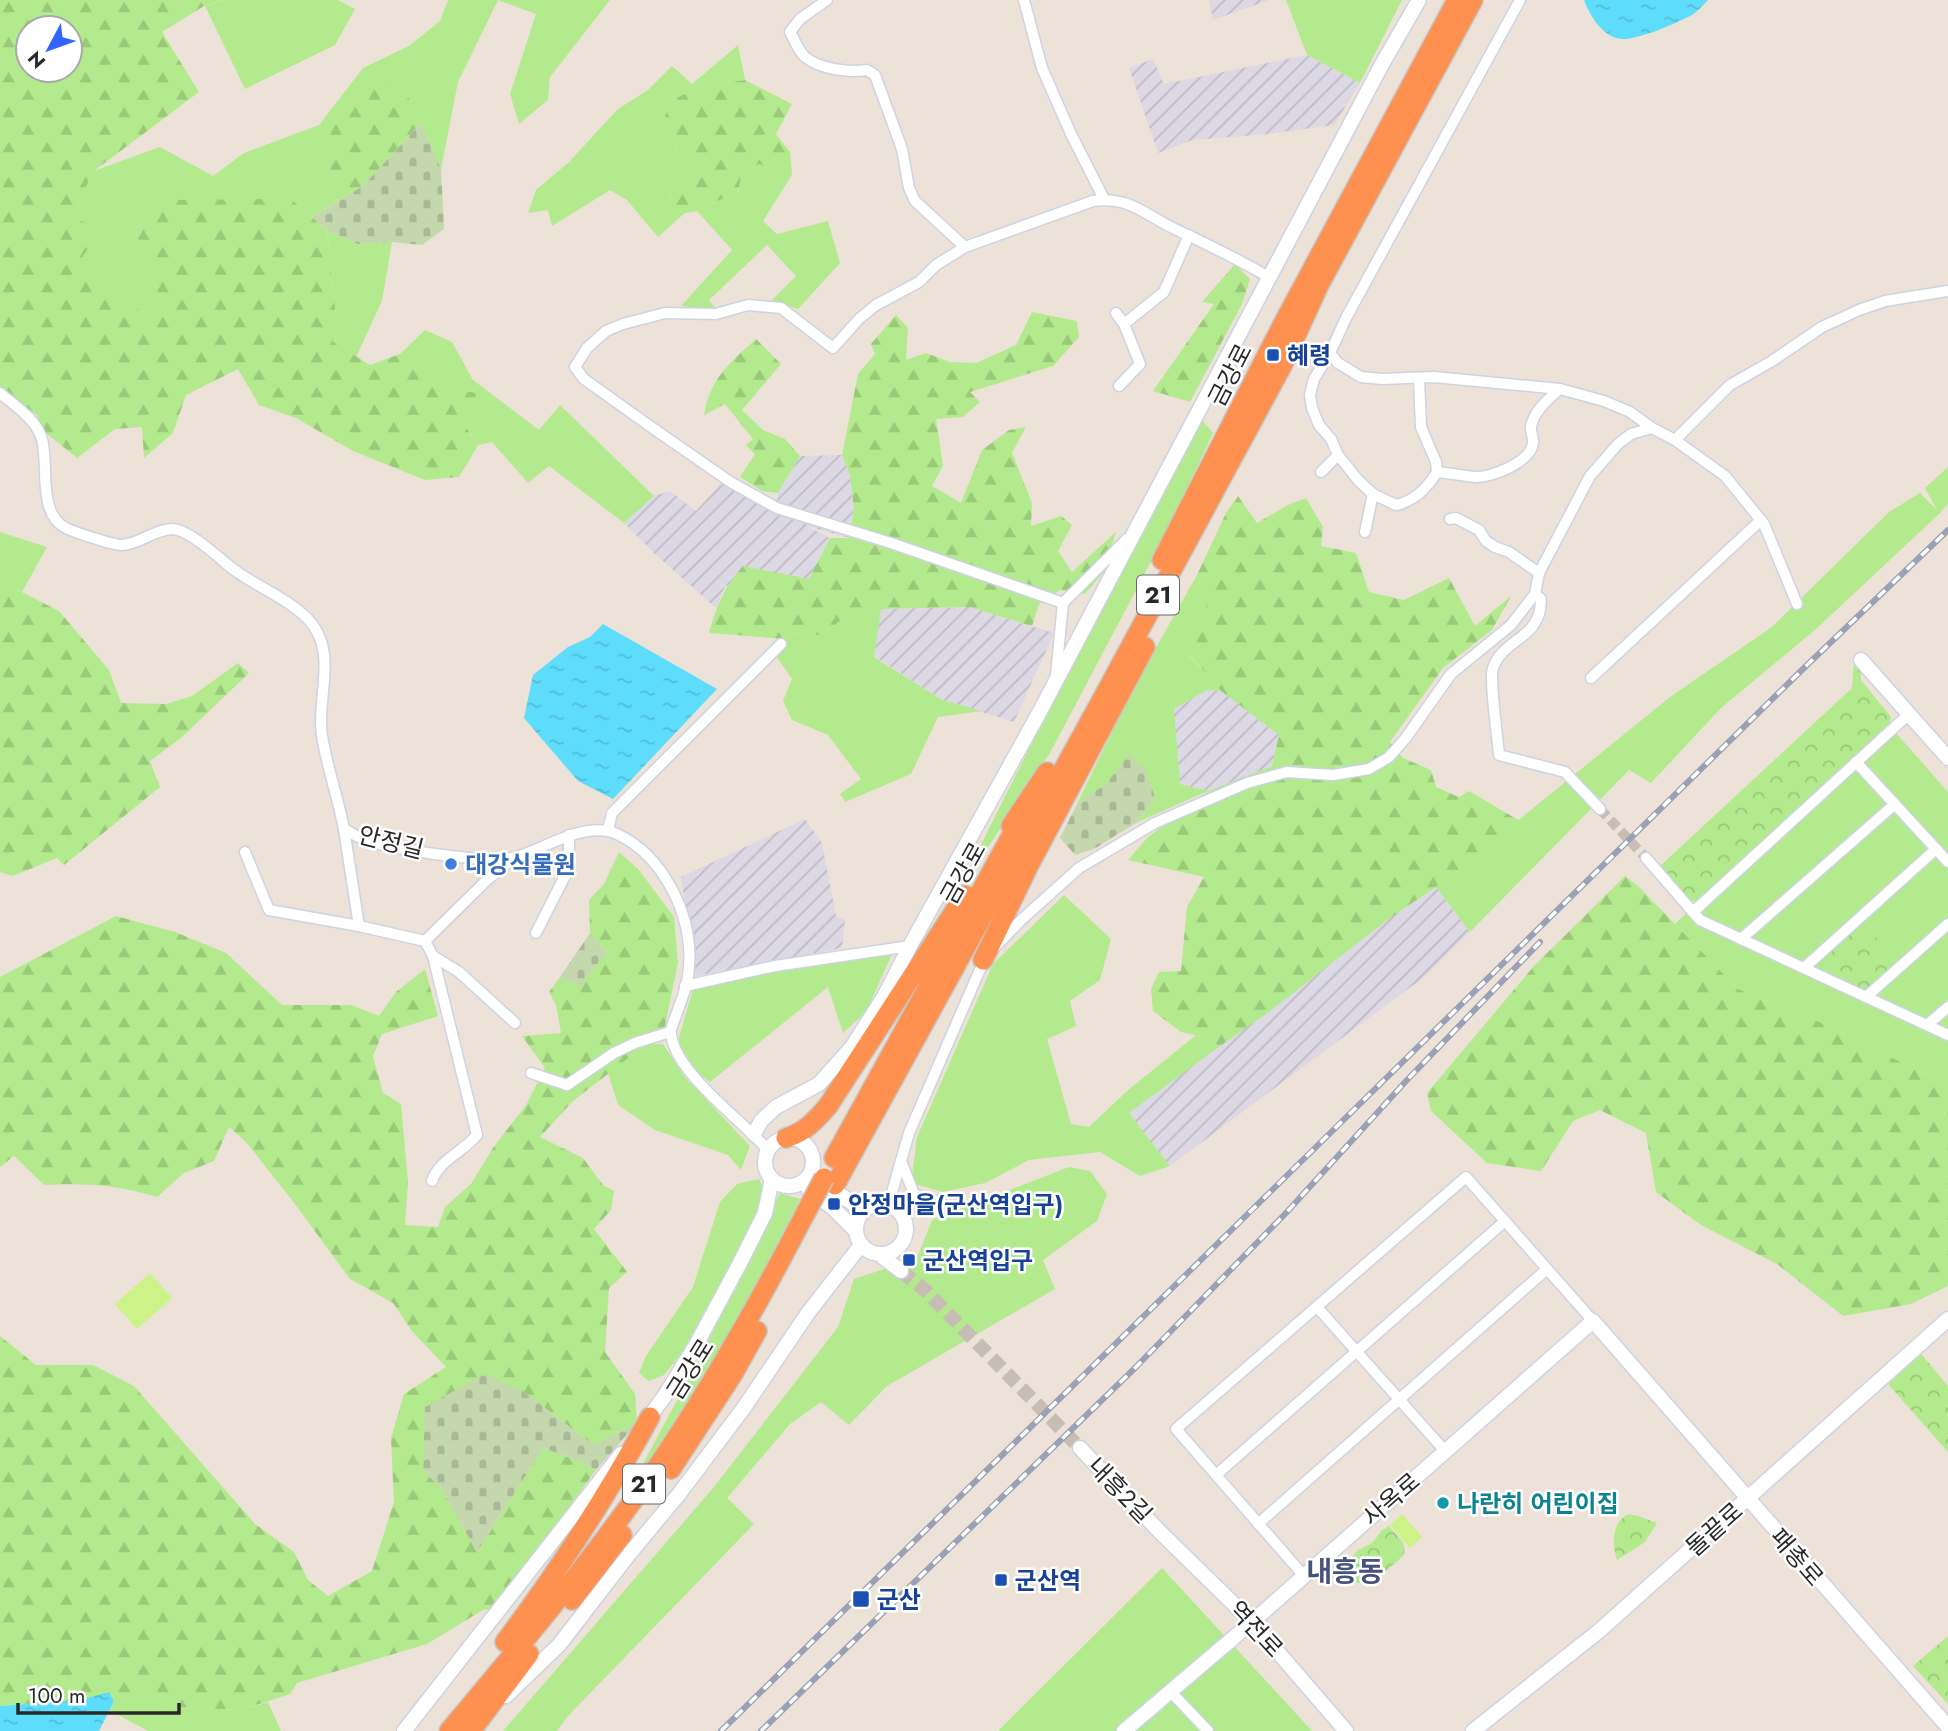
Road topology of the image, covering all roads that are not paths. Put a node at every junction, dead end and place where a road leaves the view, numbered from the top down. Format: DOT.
graph roads {
  1 [pos="827,0"];
  2 [pos="1024,0"];
  3 [pos="1419,0"];
  4 [pos="1457,0"];
  5 [pos="1472,0"];
  6 [pos="1521,0"];
  7 [pos="1104,200"];
  8 [pos="1189,235"];
  9 [pos="965,247"];
  10 [pos="1269,277"];
  11 [pos="1948,291"];
  12 [pos="1116,313"];
  13 [pos="1124,324"];
  14 [pos="1330,353"];
  15 [pos="1282,366"];
  16 [pos="1419,378"];
  17 [pos="1119,386"];
  18 [pos="1560,389"];
  19 [pos="0,393"];
  20 [pos="1652,428"];
  21 [pos="1675,440"];
  22 [pos="1338,455"];
  23 [pos="1321,472"];
  24 [pos="1437,472"];
  25 [pos="1373,494"];
  26 [pos="1450,519"];
  27 [pos="1761,520"];
  28 [pos="1136,529"];
  29 [pos="1365,532"];
  30 [pos="1539,573"];
  31 [pos="1535,594"];
  32 [pos="1063,603"];
  33 [pos="1797,604"];
  34 [pos="780,644"];
  35 [pos="1861,660"];
  36 [pos="1591,678"];
  37 [pos="1056,681"];
  38 [pos="1910,713"];
  39 [pos="1948,758"];
  40 [pos="1856,762"];
  41 [pos="1047,772"];
  42 [pos="1895,804"];
  43 [pos="1600,809"];
  44 [pos="344,829"];
  45 [pos="608,830"];
  46 [pos="569,835"];
  47 [pos="1936,849"];
  48 [pos="245,852"];
  49 [pos="517,857"];
  50 [pos="1646,858"];
  51 [pos="1948,862"];
  52 [pos="1693,912"];
  53 [pos="1948,924"];
  54 [pos="359,926"];
  55 [pos="536,933"];
  56 [pos="1741,939"];
  57 [pos="425,941"];
  58 [pos="910,946"];
  59 [pos="433,956"];
  60 [pos="983,960"];
  61 [pos="1804,968"];
  62 [pos="685,986"];
  63 [pos="1866,997"];
  64 [pos="1948,1007"];
  65 [pos="515,1023"];
  66 [pos="1927,1025"];
  67 [pos="670,1032"];
  68 [pos="1948,1035"];
  69 [pos="531,1073"];
  70 [pos="754,1134"];
  71 [pos="786,1138"];
  72 [pos="768,1150"];
  73 [pos="901,1161"];
  74 [pos="823,1178"];
  75 [pos="772,1179"];
  76 [pos="432,1181"];
  77 [pos="800,1183"];
  78 [pos="942,1202"];
  79 [pos="888,1206"];
  80 [pos="865,1210"];
  81 [pos="810,1217"];
  82 [pos="1504,1221"];
  83 [pos="859,1238"];
  84 [pos="899,1246"];
  85 [pos="880,1255"];
  86 [pos="1548,1269"];
  87 [pos="1317,1307"];
  88 [pos="1948,1319"];
  89 [pos="1593,1321"];
  90 [pos="1356,1352"];
  91 [pos="1399,1400"];
  92 [pos="650,1417"];
  93 [pos="1080,1448"];
  94 [pos="1445,1451"];
  95 [pos="1216,1475"];
  96 [pos="1747,1499"];
  97 [pos="1258,1524"];
  98 [pos="1160,1532"];
  99 [pos="1304,1576"];
  100 [pos="1252,1622"];
  101 [pos="1170,1691"];
  102 [pos="1948,1727"];
  103 [pos="473,1729"];
  104 [pos="404,1731"];
  105 [pos="439,1731"];
  106 [pos="449,1731"];
  107 [pos="1124,1731"];
  108 [pos="1208,1731"];
  109 [pos="1346,1731"];
  110 [pos="1473,1731"];
  1 -- 9 [label="street"];
  2 -- 7 [label="street"];
  3 -- 10 [label="street"];
  4 -- 41 [label="highway, 금강로 / 21"];
  5 -- 15 [label="highway, 금강로 / 21"];
  6 -- 14 [label="street"];
  7 -- 8 [label="street"];
  7 -- 9 [label="street"];
  8 -- 10 [label="street"];
  8 -- 13 [label="street"];
  9 -- 32 [label="street"];
  10 -- 28 [label="street"];
  11 -- 21 [label="street"];
  12 -- 13 [label="street"];
  13 -- 17 [label="street"];
  14 -- 16 [label="street"];
  14 -- 22 [label="street"];
  15 -- 60 [label="highway"];
  15 -- 74 [label="highway, 금강로 / 21"];
  16 -- 18 [label="street"];
  16 -- 24 [label="street"];
  18 -- 20 [label="street"];
  18 -- 24 [label="street"];
  19 -- 44 [label="street, 안정길"];
  20 -- 21 [label="street"];
  20 -- 30 [label="street"];
  21 -- 27 [label="street"];
  22 -- 23 [label="street"];
  22 -- 25 [label="street"];
  24 -- 25 [label="street"];
  25 -- 29 [label="street"];
  26 -- 30 [label="street"];
  27 -- 33 [label="street"];
  27 -- 36 [label="street"];
  28 -- 32 [label="street"];
  28 -- 37 [label="street"];
  30 -- 31 [label="street"];
  31 -- 43 [label="street"];
  31 -- 60 [label="street"];
  32 -- 37 [label="street"];
  34 -- 45 [label="street"];
  35 -- 38 [label="street"];
  37 -- 58 [label="street"];
  38 -- 39 [label="street"];
  38 -- 40 [label="street"];
  40 -- 42 [label="street"];
  40 -- 52 [label="street"];
  41 -- 71 [label="highway"];
  41 -- 74 [label="highway, 금강로 / 21"];
  42 -- 47 [label="street"];
  42 -- 56 [label="street"];
  44 -- 49 [label="street, 안정길"];
  44 -- 54 [label="street"];
  45 -- 46 [label="street, 안정길"];
  45 -- 62 [label="street"];
  46 -- 49 [label="street, 안정길"];
  46 -- 55 [label="street"];
  47 -- 51 [label="street"];
  47 -- 61 [label="street"];
  48 -- 54 [label="street"];
  49 -- 57 [label="street"];
  50 -- 52 [label="street"];
  52 -- 56 [label="street"];
  53 -- 63 [label="street"];
  54 -- 57 [label="street"];
  56 -- 61 [label="street"];
  57 -- 59 [label="street"];
  58 -- 62 [label="street"];
  58 -- 70 [label="street"];
  59 -- 65 [label="street"];
  59 -- 76 [label="street"];
  60 -- 73 [label="street"];
  61 -- 63 [label="street"];
  62 -- 67 [label="street"];
  63 -- 66 [label="street"];
  64 -- 66 [label="street"];
  66 -- 68 [label="street"];
  67 -- 69 [label="street"];
  67 -- 70 [label="street"];
  70 -- 72 [label="street"];
  71 -- 72 [label="street"];
  71 -- 74 [label="street"];
  72 -- 75 [label="street"];
  73 -- 78 [label="street"];
  73 -- 79 [label="street"];
  74 -- 77 [label="street"];
  74 -- 80 [label="street"];
  74 -- 81 [label="highway, 금강로 / 21, bridge"];
  75 -- 77 [label="street"];
  75 -- 92 [label="street"];
  77 -- 83 [label="street"];
  79 -- 80 [label="street"];
  79 -- 84 [label="street"];
  80 -- 83 [label="street"];
  81 -- 103 [label="highway, 금강로 / 21"];
  81 -- 106 [label="highway, 금강로 / 21"];
  82 -- 86 [label="street"];
  82 -- 87 [label="street"];
  82 -- 90 [label="street"];
  83 -- 85 [label="street"];
  83 -- 103 [label="street"];
  84 -- 85 [label="street"];
  84 -- 85 [label="street"];
  86 -- 89 [label="street"];
  86 -- 91 [label="street"];
  87 -- 90 [label="street"];
  87 -- 95 [label="street"];
  88 -- 96 [label="street, 돌끝로"];
  89 -- 94 [label="street, 사옥로"];
  89 -- 96 [label="street, 패총로"];
  90 -- 91 [label="street"];
  90 -- 95 [label="street"];
  91 -- 94 [label="street"];
  91 -- 97 [label="street"];
  92 -- 104 [label="street"];
  92 -- 105 [label="highway"];
  93 -- 98 [label="street, 내흥2길"];
  94 -- 99 [label="street, 사옥로"];
  95 -- 97 [label="street"];
  96 -- 102 [label="street, 패총로"];
  96 -- 110 [label="street, 돌끝로"];
  97 -- 99 [label="street"];
  98 -- 100 [label="street, 역전로"];
  99 -- 100 [label="street, 사옥로"];
  100 -- 101 [label="street, 사옥로"];
  100 -- 109 [label="street, 역전로"];
  101 -- 107 [label="street, 사옥로"];
  101 -- 108 [label="street"];
}
